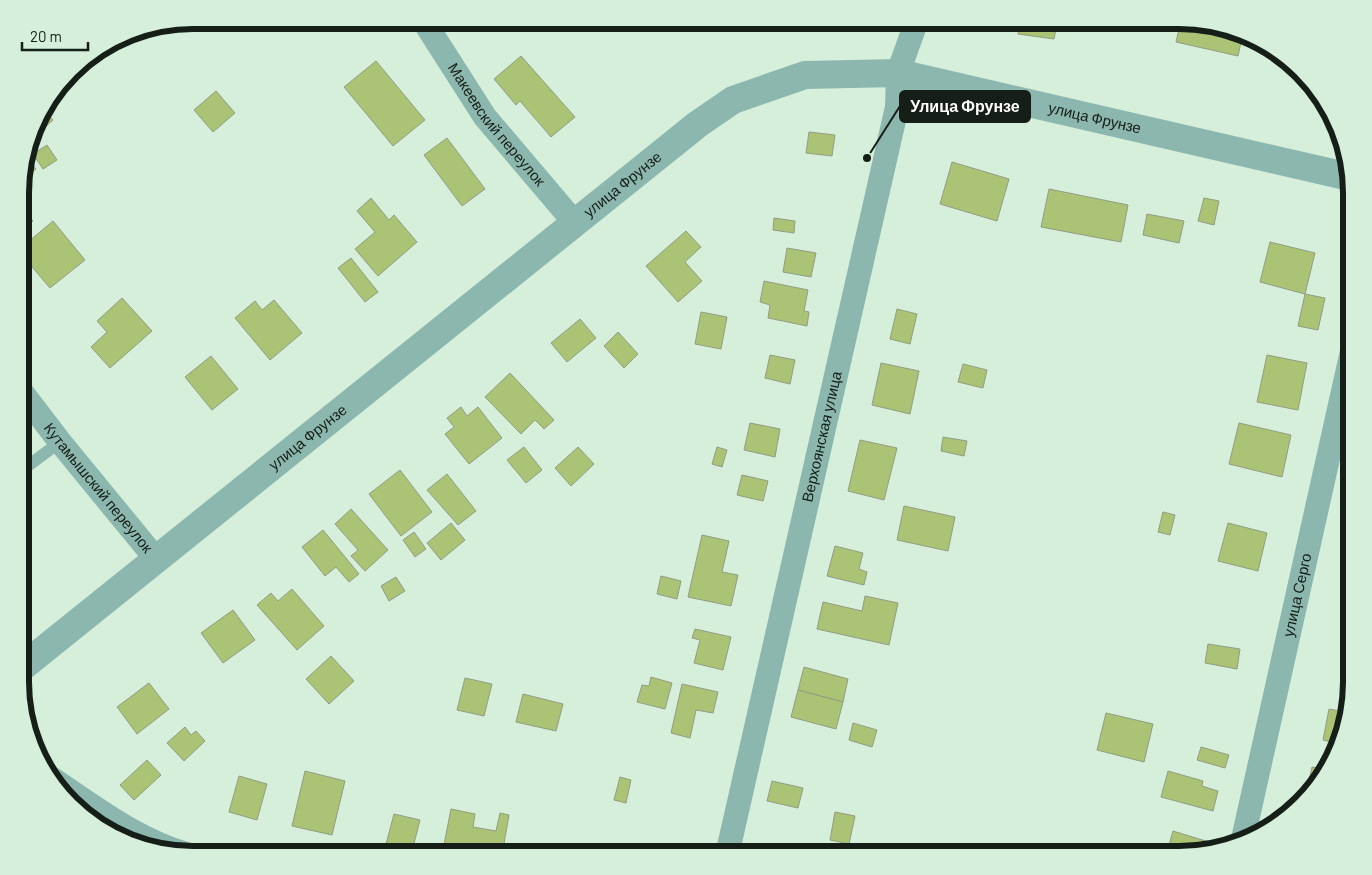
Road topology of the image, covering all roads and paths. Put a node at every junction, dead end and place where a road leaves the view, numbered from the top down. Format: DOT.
graph roads {
  1 [pos="429,29"];
  2 [pos="914,29"];
  3 [pos="898,73"];
  4 [pos="1342,175"];
  5 [pos="575,223"];
  6 [pos="1343,391"];
  7 [pos="29,400"];
  8 [pos="60,442"];
  9 [pos="29,466"];
  10 [pos="156,560"];
  11 [pos="29,662"];
  12 [pos="71,791"];
  13 [pos="1243,833"];
  14 [pos="143,839"];
  15 [pos="729,846"];
  1 -- 5 [label="street, Макеевский переулок"];
  2 -- 3 [label="street, Верхоянская улица"];
  3 -- 4 [label="street, улица Фрунзе"];
  3 -- 5 [label="street, улица Фрунзе"];
  3 -- 15 [label="street, Верхоянская улица"];
  5 -- 10 [label="street, улица Фрунзе"];
  6 -- 13 [label="street, улица Серго"];
  7 -- 8 [label="street, Кутамышский переулок"];
  8 -- 9 [label="lane"];
  8 -- 10 [label="street, Кутамышский переулок"];
  10 -- 11 [label="street, улица Фрунзе"];
  12 -- 14 [label="street"];
}
